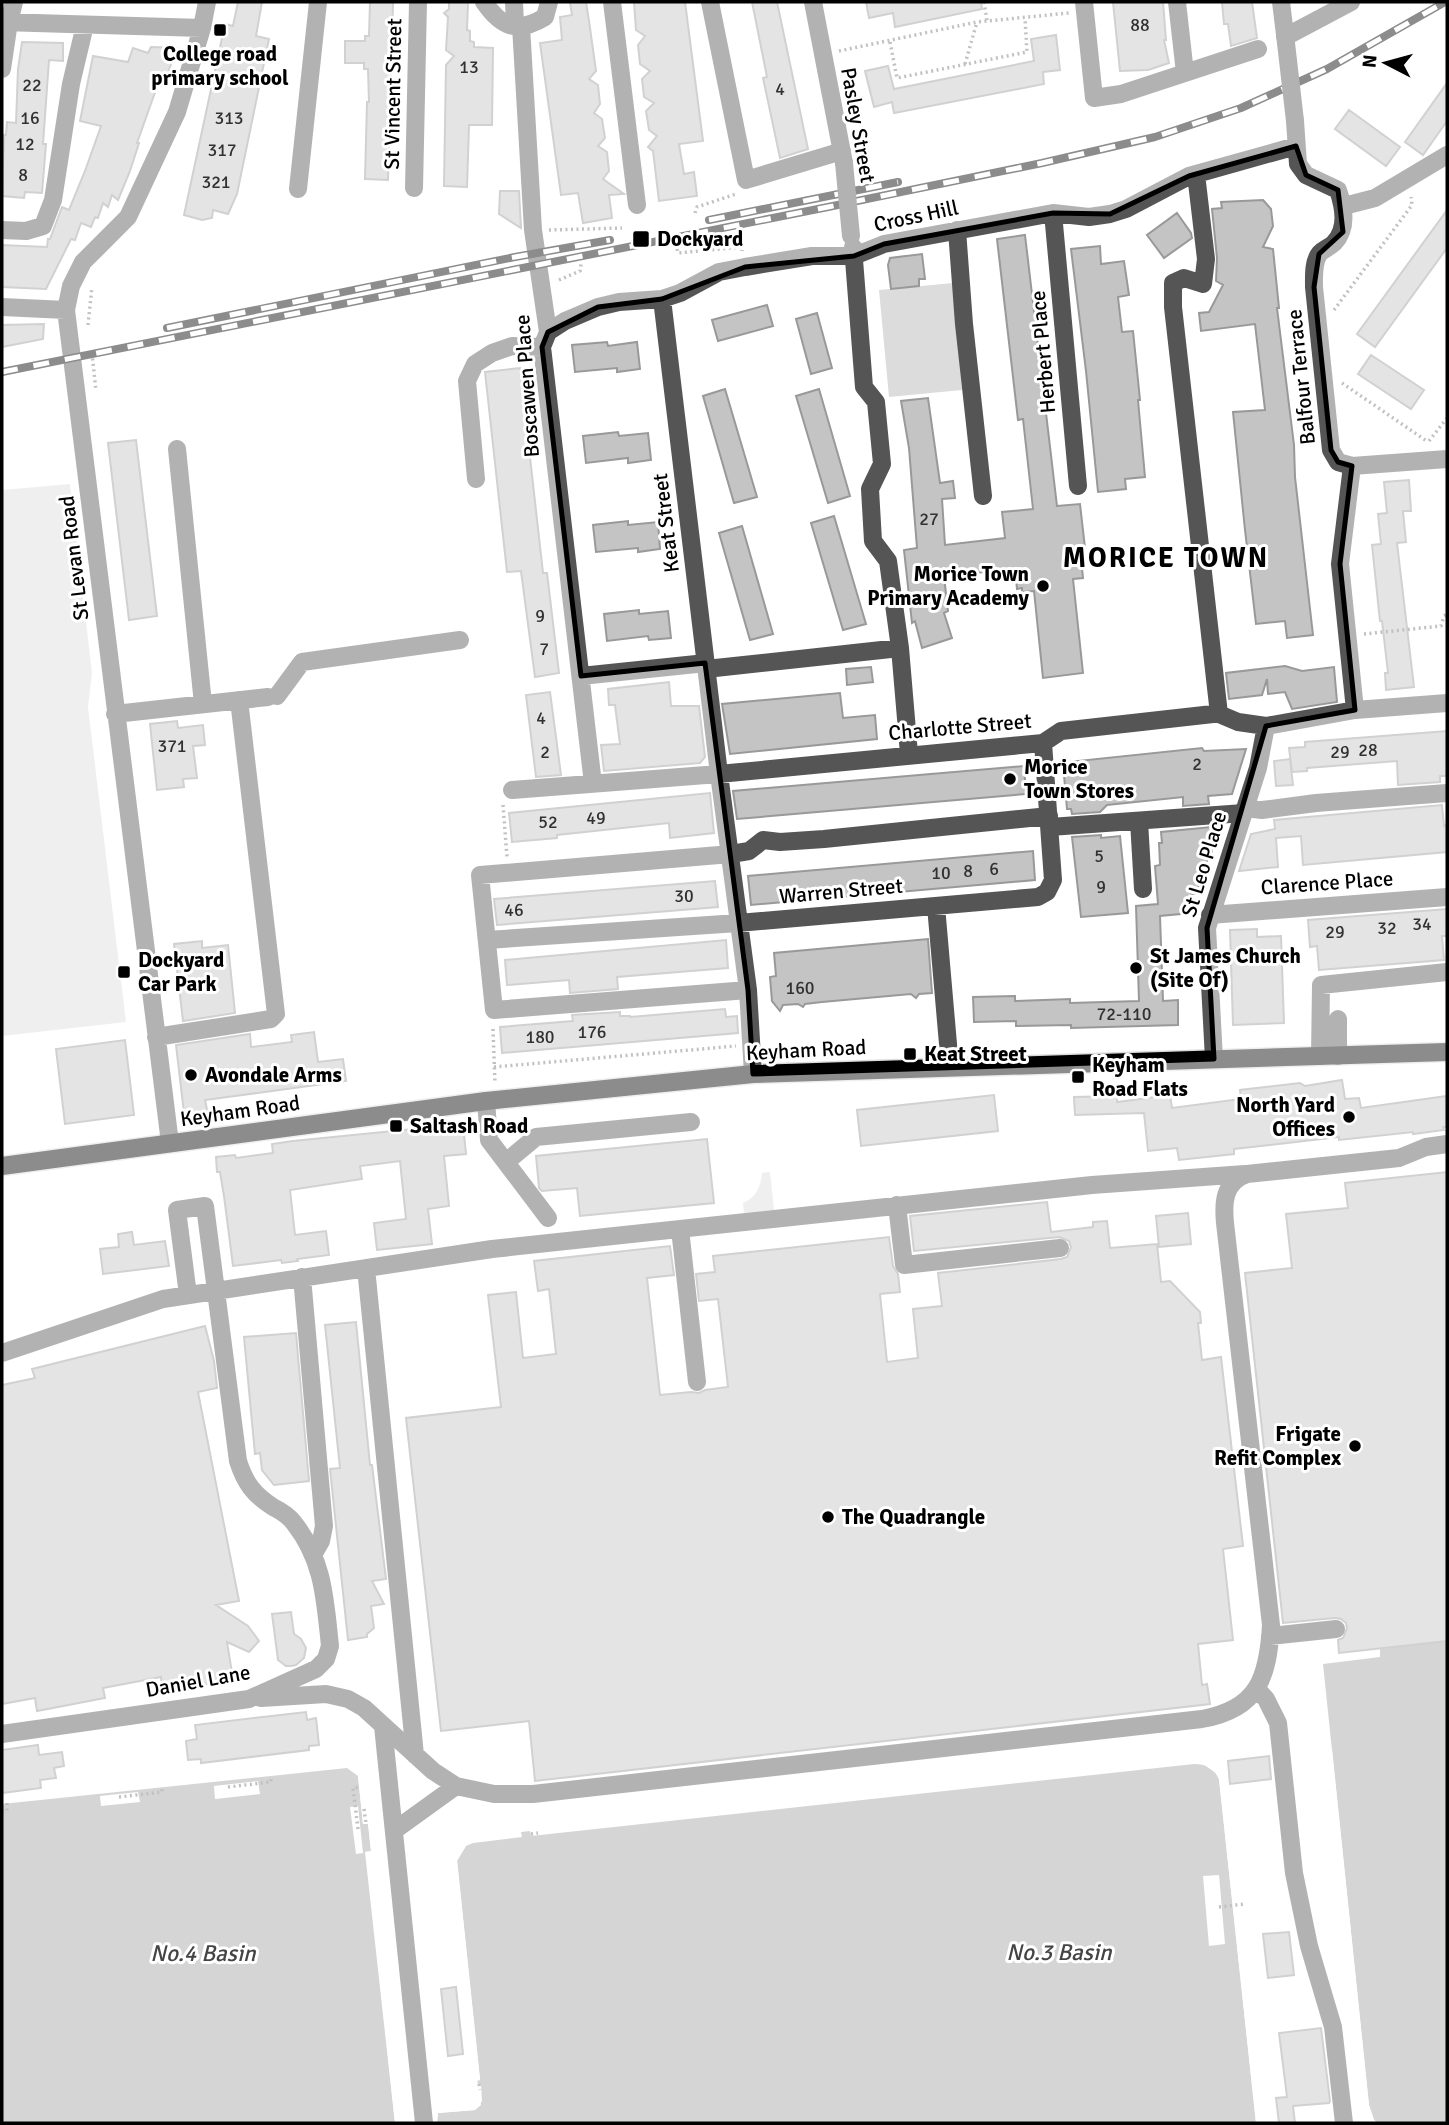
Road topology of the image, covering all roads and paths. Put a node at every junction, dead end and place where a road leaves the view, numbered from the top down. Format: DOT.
graph roads {
  1 [pos="14,2"];
  2 [pos="207,2"];
  3 [pos="318,2"];
  4 [pos="418,2"];
  5 [pos="484,2"];
  6 [pos="514,2"];
  7 [pos="549,2"];
  8 [pos="612,2"];
  9 [pos="710,2"];
  10 [pos="813,2"];
  11 [pos="984,2"];
  12 [pos="1177,2"];
  13 [pos="1281,2"];
  14 [pos="1351,2"];
  15 [pos="1085,7"];
  16 [pos="1025,18"];
  17 [pos="987,21"];
  18 [pos="5,22"];
  19 [pos="977,22"];
  20 [pos="85,24"];
  21 [pos="518,25"];
  22 [pos="202,29"];
  23 [pos="1285,40"];
  24 [pos="890,41"];
  25 [pos="1258,49"];
  26 [pos="823,55"];
  27 [pos="965,64"];
  28 [pos="2,69"];
  29 [pos="1185,74"];
  30 [pos="1296,146"];
  31 [pos="1447,155"];
  32 [pos="843,157"];
  33 [pos="1196,174"];
  34 [pos="746,180"];
  35 [pos="414,188"];
  36 [pos="298,189"];
  37 [pos="637,205"];
  38 [pos="1412,205"];
  39 [pos="1344,206"];
  40 [pos="695,213"];
  41 [pos="1053,213"];
  42 [pos="622,228"];
  43 [pos="2,230"];
  44 [pos="567,230"];
  45 [pos="957,230"];
  46 [pos="677,249"];
  47 [pos="854,256"];
  48 [pos="581,264"];
  49 [pos="745,267"];
  50 [pos="568,276"];
  51 [pos="95,282"];
  52 [pos="662,299"];
  53 [pos="2,307"];
  54 [pos="66,310"];
  55 [pos="1318,332"];
  56 [pos="89,336"];
  57 [pos="545,340"];
  58 [pos="91,349"];
  59 [pos="1322,370"];
  60 [pos="79,408"];
  61 [pos="1447,418"];
  62 [pos="177,449"];
  63 [pos="1447,459"];
  64 [pos="1352,466"];
  65 [pos="476,479"];
  66 [pos="1078,486"];
  67 [pos="983,496"];
  68 [pos="1447,614"];
  69 [pos="1348,635"];
  70 [pos="460,640"];
  71 [pos="900,648"];
  72 [pos="706,666"];
  73 [pos="580,676"];
  74 [pos="239,700"];
  75 [pos="1447,703"];
  76 [pos="203,704"];
  77 [pos="1355,710"];
  78 [pos="115,714"];
  79 [pos="1219,714"];
  80 [pos="1266,726"];
  81 [pos="1043,743"];
  82 [pos="909,754"];
  83 [pos="719,775"];
  84 [pos="593,783"];
  85 [pos="1447,793"];
  86 [pos="508,797"];
  87 [pos="1244,810"];
  88 [pos="1139,821"];
  89 [pos="1049,822"];
  90 [pos="731,854"];
  91 [pos="508,871"];
  92 [pos="1143,889"];
  93 [pos="1447,897"];
  94 [pos="936,906"];
  95 [pos="1210,915"];
  96 [pos="738,923"];
  97 [pos="486,940"];
  98 [pos="1447,972"];
  99 [pos="748,990"];
  100 [pos="494,1010"];
  101 [pos="1338,1019"];
  102 [pos="156,1037"];
  103 [pos="735,1046"];
  104 [pos="1447,1052"];
  105 [pos="1329,1056"];
  106 [pos="1214,1059"];
  107 [pos="950,1067"];
  108 [pos="753,1074"];
  109 [pos="486,1101"];
  110 [pos="691,1122"];
  111 [pos="170,1143"];
  112 [pos="1447,1144"];
  113 [pos="506,1163"];
  114 [pos="2,1166"];
  115 [pos="1255,1173"];
  116 [pos="897,1205"];
  117 [pos="548,1218"];
  118 [pos="680,1229"];
  119 [pos="1060,1248"];
  120 [pos="366,1268"];
  121 [pos="302,1277"];
  122 [pos="216,1289"];
  123 [pos="188,1294"];
  124 [pos="2,1353"];
  125 [pos="696,1382"];
  126 [pos="313,1555"];
  127 [pos="1336,1629"];
  128 [pos="1270,1636"];
  129 [pos="1257,1689"];
  130 [pos="249,1699"];
  131 [pos="383,1726"];
  132 [pos="2,1734"];
  133 [pos="415,1755"];
  134 [pos="271,1776"];
  135 [pos="456,1786"];
  136 [pos="162,1787"];
  137 [pos="228,1787"];
  138 [pos="361,1787"];
  139 [pos="119,1797"];
  140 [pos="6,1803"];
  141 [pos="364,1809"];
  142 [pos="2,1812"];
  143 [pos="366,1824"];
  144 [pos="358,1829"];
  145 [pos="395,1830"];
  146 [pos="538,1833"];
  147 [pos="531,1834"];
  148 [pos="1245,1904"];
  149 [pos="1219,1907"];
  150 [pos="479,2084"];
  151 [pos="480,2090"];
  152 [pos="424,2123"];
  153 [pos="1344,2123"];
  1 -- 18 [label="street"];
  2 -- 22 [label="street, St Levan Road"];
  3 -- 36 [label="street"];
  4 -- 35 [label="street, St Vincent Street"];
  5 -- 21 [label="street"];
  6 -- 21 [label="street, Boscawen Place"];
  7 -- 21 [label="street"];
  8 -- 37 [label="street"];
  9 -- 34 [label="street"];
  10 -- 26 [label="street, Pasley Street"];
  11 -- 17 [label="path"];
  12 -- 29 [label="street"];
  13 -- 23 [label="street"];
  14 -- 23 [label="street"];
  15 -- 16 [label="path"];
  15 -- 29 [label="street"];
  16 -- 17 [label="path"];
  16 -- 27 [label="path"];
  17 -- 19 [label="path"];
  18 -- 20 [label="street"];
  18 -- 28 [label="street"];
  19 -- 24 [label="path"];
  19 -- 27 [label="path"];
  20 -- 22 [label="street"];
  20 -- 43 [label="street"];
  21 -- 57 [label="street, Boscawen Place"];
  22 -- 54 [label="street, St Levan Road"];
  23 -- 30 [label="street, bridge"];
  24 -- 26 [label="path"];
  24 -- 27 [label="path"];
  25 -- 29 [label="street"];
  26 -- 32 [label="street, Pasley Street"];
  30 -- 33 [label="street, Cross Hill"];
  30 -- 39 [label="street"];
  31 -- 39 [label="street"];
  32 -- 34 [label="street"];
  32 -- 47 [label="street, Pasley Street, bridge"];
  33 -- 41 [label="street, Cross Hill"];
  33 -- 79 [label="street"];
  34 -- 40 [label="path"];
  38 -- 55 [label="path"];
  39 -- 55 [label="street, Balfour Terrace"];
  41 -- 45 [label="street, Cross Hill"];
  41 -- 66 [label="street, Herbert Place"];
  42 -- 44 [label="path"];
  45 -- 47 [label="street, Cross Hill"];
  45 -- 67 [label="street"];
  46 -- 49 [label="path"];
  47 -- 49 [label="street, Cross Hill"];
  47 -- 71 [label="street, Pasley Street"];
  48 -- 50 [label="path"];
  49 -- 52 [label="street, Cross Hill"];
  51 -- 56 [label="path"];
  52 -- 57 [label="street, Cross Hill"];
  52 -- 72 [label="street, Keat Street"];
  53 -- 54 [label="street"];
  54 -- 60 [label="street, St Levan Road"];
  55 -- 59 [label="street, Balfour Terrace"];
  57 -- 65 [label="street"];
  57 -- 73 [label="street, Boscawen Place"];
  58 -- 60 [label="path"];
  59 -- 61 [label="path"];
  59 -- 64 [label="street, Balfour Terrace"];
  60 -- 78 [label="street, St Levan Road"];
  62 -- 76 [label="street"];
  63 -- 64 [label="street"];
  64 -- 69 [label="street"];
  68 -- 69 [label="path"];
  69 -- 77 [label="street"];
  70 -- 74 [label="street"];
  71 -- 72 [label="street"];
  71 -- 82 [label="street, Pasley Street"];
  72 -- 73 [label="street"];
  72 -- 83 [label="street, Keat Street"];
  73 -- 84 [label="street, Boscawen Place"];
  74 -- 76 [label="street"];
  74 -- 102 [label="street"];
  75 -- 77 [label="street, Charlotte Street"];
  76 -- 78 [label="street"];
  77 -- 80 [label="street, Charlotte Street"];
  78 -- 102 [label="street, St Levan Road"];
  79 -- 80 [label="street, Charlotte Street"];
  79 -- 81 [label="street, Charlotte Street"];
  80 -- 87 [label="street, St Leo Place"];
  81 -- 82 [label="street, Charlotte Street"];
  81 -- 89 [label="street, Warren Street"];
  82 -- 83 [label="street, Charlotte Street"];
  83 -- 84 [label="street, Charlotte Street"];
  83 -- 90 [label="street, Keat Street"];
  84 -- 86 [label="street, Charlotte Street"];
  85 -- 87 [label="street"];
  86 -- 91 [label="path"];
  87 -- 88 [label="street"];
  87 -- 95 [label="street, St Leo Place"];
  88 -- 89 [label="street"];
  88 -- 92 [label="street"];
  89 -- 90 [label="street"];
  89 -- 94 [label="street, Warren Street"];
  90 -- 91 [label="street"];
  90 -- 96 [label="street, Keat Street"];
  91 -- 97 [label="street"];
  93 -- 95 [label="street, Clarence Place"];
  94 -- 96 [label="street, Warren Street"];
  94 -- 107 [label="street"];
  95 -- 106 [label="street, St Leo Place"];
  96 -- 97 [label="street, Warren Street"];
  96 -- 99 [label="street, Keat Street"];
  97 -- 100 [label="street"];
  98 -- 105 [label="street"];
  99 -- 100 [label="street"];
  99 -- 108 [label="street, Keat Street"];
  100 -- 103 [label="path"];
  101 -- 105 [label="street"];
  102 -- 111 [label="street, St Levan Road"];
  104 -- 105 [label="main road, Keyham Road"];
  105 -- 106 [label="main road, Keyham Road"];
  106 -- 107 [label="main road, Keyham Road"];
  107 -- 108 [label="main road, Keyham Road"];
  108 -- 109 [label="main road, Keyham Road"];
  109 -- 111 [label="main road, Keyham Road"];
  109 -- 113 [label="street"];
  110 -- 113 [label="street"];
  111 -- 114 [label="main road"];
  112 -- 115 [label="street"];
  113 -- 117 [label="street"];
  115 -- 116 [label="street"];
  115 -- 128 [label="street"];
  116 -- 118 [label="street"];
  116 -- 119 [label="street"];
  118 -- 120 [label="street"];
  118 -- 125 [label="street"];
  120 -- 121 [label="street"];
  120 -- 133 [label="street"];
  121 -- 122 [label="street"];
  121 -- 126 [label="street"];
  122 -- 123 [label="street"];
  122 -- 123 [label="street, Daniel Lane"];
  122 -- 126 [label="street, Daniel Lane"];
  123 -- 124 [label="street"];
  126 -- 130 [label="street, Daniel Lane"];
  127 -- 128 [label="street"];
  128 -- 129 [label="street"];
  129 -- 135 [label="street"];
  129 -- 153 [label="street"];
  130 -- 131 [label="street"];
  130 -- 132 [label="street, Daniel Lane"];
  131 -- 133 [label="street"];
  131 -- 145 [label="street"];
  133 -- 135 [label="street"];
  134 -- 137 [label="path"];
  135 -- 145 [label="street"];
  136 -- 139 [label="path"];
  138 -- 144 [label="path"];
  140 -- 142 [label="path"];
  141 -- 143 [label="path"];
  145 -- 152 [label="street"];
  146 -- 147 [label="path"];
  148 -- 149 [label="path"];
  150 -- 151 [label="path"];
}
